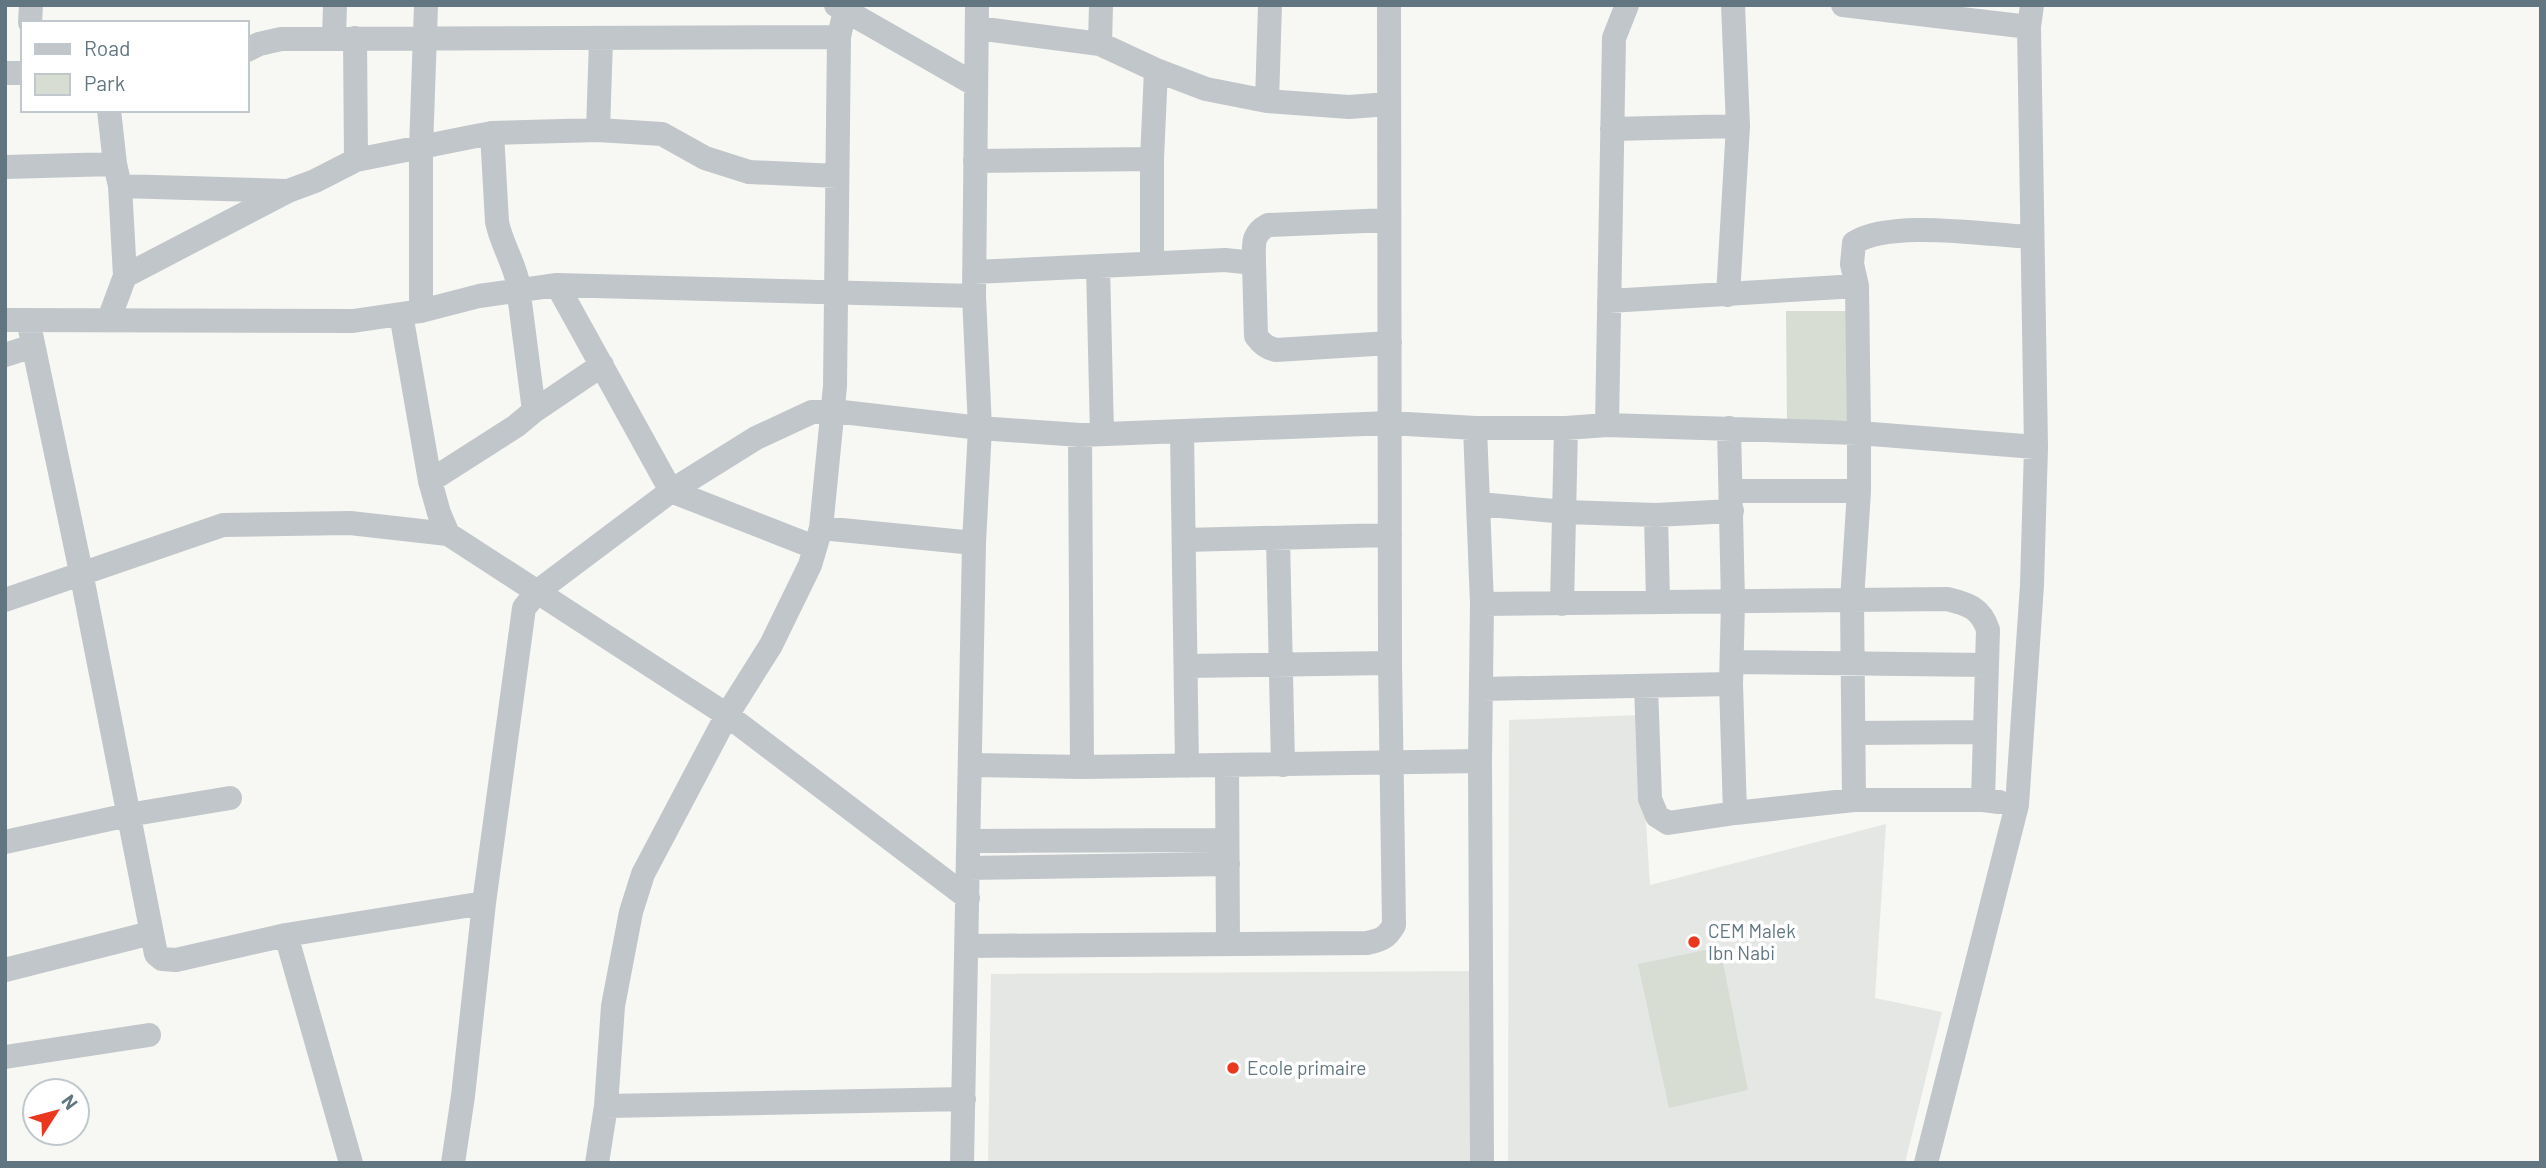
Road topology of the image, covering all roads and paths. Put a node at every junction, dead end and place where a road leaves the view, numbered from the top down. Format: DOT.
graph roads {
  1 [pos="335,5"];
  2 [pos="426,5"];
  3 [pos="1101,5"];
  4 [pos="1270,5"];
  5 [pos="1389,5"];
  6 [pos="1627,5"];
  7 [pos="1733,5"];
  8 [pos="1843,5"];
  9 [pos="842,7"];
  10 [pos="2031,16"];
  11 [pos="977,17"];
  12 [pos="426,37"];
  13 [pos="839,37"];
  14 [pos="345,38"];
  15 [pos="601,40"];
  16 [pos="1100,44"];
  17 [pos="248,50"];
  18 [pos="1156,70"];
  19 [pos="976,85"];
  20 [pos="1267,101"];
  21 [pos="1389,104"];
  22 [pos="109,112"];
  23 [pos="1738,126"];
  24 [pos="1612,129"];
  25 [pos="598,130"];
  26 [pos="492,133"];
  27 [pos="421,149"];
  28 [pos="1152,159"];
  29 [pos="356,160"];
  30 [pos="975,161"];
  31 [pos="5,167"];
  32 [pos="117,175"];
  33 [pos="837,176"];
  34 [pos="288,191"];
  35 [pos="1389,220"];
  36 [pos="2032,237"];
  37 [pos="1254,262"];
  38 [pos="1152,263"];
  39 [pos="1098,266"];
  40 [pos="974,271"];
  41 [pos="125,276"];
  42 [pos="557,285"];
  43 [pos="1857,286"];
  44 [pos="518,290"];
  45 [pos="835,292"];
  46 [pos="1728,295"];
  47 [pos="974,296"];
  48 [pos="1609,301"];
  49 [pos="411,313"];
  50 [pos="109,319"];
  51 [pos="17,320"];
  52 [pos="1390,343"];
  53 [pos="33,346"];
  54 [pos="5,355"];
  55 [pos="602,365"];
  56 [pos="534,411"];
  57 [pos="834,411"];
  58 [pos="1390,423"];
  59 [pos="1607,425"];
  60 [pos="1475,428"];
  61 [pos="1566,428"];
  62 [pos="1729,428"];
  63 [pos="979,429"];
  64 [pos="1182,432"];
  65 [pos="1860,433"];
  66 [pos="1091,435"];
  67 [pos="2036,447"];
  68 [pos="430,481"];
  69 [pos="671,491"];
  70 [pos="1859,491"];
  71 [pos="1732,501"];
  72 [pos="1479,504"];
  73 [pos="1565,512"];
  74 [pos="1656,515"];
  75 [pos="448,534"];
  76 [pos="1390,535"];
  77 [pos="818,538"];
  78 [pos="1278,538"];
  79 [pos="1184,540"];
  80 [pos="974,543"];
  81 [pos="81,572"];
  82 [pos="538,591"];
  83 [pos="5,600"];
  84 [pos="1852,600"];
  85 [pos="1658,601"];
  86 [pos="1733,601"];
  87 [pos="1482,604"];
  88 [pos="1562,604"];
  89 [pos="1390,663"];
  90 [pos="1282,664"];
  91 [pos="1854,664"];
  92 [pos="1987,665"];
  93 [pos="1186,666"];
  94 [pos="1731,673"];
  95 [pos="1646,686"];
  96 [pos="1480,689"];
  97 [pos="727,715"];
  98 [pos="1985,732"];
  99 [pos="1855,733"];
  100 [pos="1479,761"];
  101 [pos="1390,763"];
  102 [pos="970,765"];
  103 [pos="1227,765"];
  104 [pos="1283,765"];
  105 [pos="1187,766"];
  106 [pos="1082,767"];
  107 [pos="230,798"];
  108 [pos="1854,800"];
  109 [pos="1983,800"];
  110 [pos="2017,805"];
  111 [pos="1735,813"];
  112 [pos="128,815"];
  113 [pos="969,841"];
  114 [pos="5,842"];
  115 [pos="1227,852"];
  116 [pos="968,868"];
  117 [pos="968,898"];
  118 [pos="484,903"];
  119 [pos="151,933"];
  120 [pos="286,935"];
  121 [pos="1228,944"];
  122 [pos="967,946"];
  123 [pos="5,971"];
  124 [pos="149,1035"];
  125 [pos="5,1057"];
  126 [pos="964,1099"];
  127 [pos="606,1106"];
  128 [pos="351,1163"];
  129 [pos="453,1163"];
  130 [pos="597,1163"];
  131 [pos="962,1163"];
  132 [pos="1482,1163"];
  133 [pos="1926,1163"];
  1 -- 14 [label="street"];
  2 -- 12 [label="street"];
  3 -- 16 [label="street"];
  4 -- 20 [label="street"];
  5 -- 21 [label="street"];
  6 -- 24 [label="street"];
  7 -- 23 [label="street"];
  8 -- 10 [label="street"];
  9 -- 13 [label="street"];
  9 -- 19 [label="street"];
  10 -- 36 [label="street"];
  11 -- 16 [label="street"];
  11 -- 19 [label="street"];
  12 -- 14 [label="street"];
  12 -- 15 [label="street"];
  12 -- 27 [label="street"];
  13 -- 15 [label="street"];
  13 -- 33 [label="street"];
  14 -- 17 [label="street"];
  14 -- 29 [label="street"];
  15 -- 25 [label="street"];
  16 -- 18 [label="street"];
  18 -- 20 [label="street"];
  18 -- 28 [label="street"];
  19 -- 30 [label="street"];
  20 -- 21 [label="street"];
  21 -- 35 [label="street"];
  22 -- 32 [label="street"];
  23 -- 24 [label="street"];
  23 -- 46 [label="street"];
  24 -- 48 [label="street"];
  25 -- 26 [label="street"];
  25 -- 33 [label="street"];
  26 -- 27 [label="street"];
  26 -- 44 [label="street"];
  27 -- 29 [label="street"];
  27 -- 49 [label="street"];
  28 -- 30 [label="street"];
  28 -- 38 [label="street"];
  29 -- 34 [label="street"];
  30 -- 40 [label="street"];
  31 -- 32 [label="street"];
  32 -- 34 [label="street"];
  32 -- 41 [label="street"];
  33 -- 45 [label="street"];
  34 -- 41 [label="street"];
  35 -- 37 [label="street"];
  35 -- 52 [label="street"];
  36 -- 43 [label="street"];
  36 -- 67 [label="street"];
  37 -- 38 [label="street"];
  37 -- 52 [label="street"];
  38 -- 39 [label="street"];
  39 -- 40 [label="street"];
  39 -- 66 [label="street"];
  40 -- 47 [label="street"];
  41 -- 50 [label="street"];
  42 -- 44 [label="street"];
  42 -- 45 [label="street"];
  42 -- 55 [label="street"];
  43 -- 46 [label="street"];
  43 -- 65 [label="street"];
  44 -- 49 [label="street"];
  44 -- 56 [label="street"];
  45 -- 47 [label="street"];
  45 -- 57 [label="street"];
  46 -- 48 [label="street"];
  47 -- 63 [label="street"];
  48 -- 59 [label="street"];
  49 -- 50 [label="street"];
  49 -- 68 [label="street"];
  50 -- 51 [label="street"];
  51 -- 53 [label="street"];
  52 -- 58 [label="street"];
  53 -- 54 [label="street"];
  53 -- 81 [label="street"];
  55 -- 56 [label="street"];
  55 -- 69 [label="street"];
  56 -- 68 [label="street"];
  57 -- 63 [label="street"];
  57 -- 69 [label="street"];
  57 -- 77 [label="street"];
  58 -- 60 [label="street"];
  58 -- 64 [label="street"];
  58 -- 76 [label="street"];
  59 -- 61 [label="street"];
  59 -- 62 [label="street"];
  60 -- 61 [label="street"];
  60 -- 72 [label="street"];
  61 -- 73 [label="street"];
  62 -- 65 [label="street"];
  62 -- 71 [label="street"];
  63 -- 66 [label="street"];
  63 -- 80 [label="street"];
  64 -- 66 [label="street"];
  64 -- 79 [label="street"];
  65 -- 67 [label="street"];
  65 -- 70 [label="street"];
  66 -- 106 [label="street"];
  67 -- 110 [label="street"];
  68 -- 75 [label="street"];
  69 -- 77 [label="street"];
  69 -- 82 [label="street"];
  70 -- 71 [label="street"];
  70 -- 84 [label="street"];
  71 -- 74 [label="street"];
  71 -- 86 [label="street"];
  72 -- 73 [label="street"];
  72 -- 87 [label="street"];
  73 -- 74 [label="street"];
  73 -- 88 [label="street"];
  74 -- 85 [label="street"];
  75 -- 81 [label="street"];
  75 -- 82 [label="street"];
  76 -- 78 [label="street"];
  76 -- 89 [label="street"];
  77 -- 80 [label="street"];
  77 -- 97 [label="street"];
  78 -- 79 [label="street"];
  78 -- 90 [label="street"];
  79 -- 93 [label="street"];
  80 -- 102 [label="street"];
  81 -- 83 [label="street"];
  81 -- 112 [label="street"];
  82 -- 97 [label="street"];
  82 -- 118 [label="street"];
  84 -- 86 [label="street"];
  84 -- 91 [label="street"];
  84 -- 92 [label="street"];
  85 -- 86 [label="street"];
  85 -- 88 [label="street"];
  86 -- 94 [label="street"];
  87 -- 88 [label="street"];
  87 -- 96 [label="street"];
  89 -- 90 [label="street"];
  89 -- 101 [label="street"];
  90 -- 93 [label="street"];
  90 -- 104 [label="street"];
  91 -- 92 [label="street"];
  91 -- 94 [label="street"];
  91 -- 99 [label="street"];
  92 -- 98 [label="street"];
  93 -- 105 [label="street"];
  94 -- 95 [label="street"];
  94 -- 111 [label="street"];
  95 -- 96 [label="street"];
  95 -- 111 [label="street"];
  96 -- 100 [label="street"];
  97 -- 117 [label="street"];
  97 -- 127 [label="street"];
  98 -- 99 [label="street"];
  98 -- 109 [label="street"];
  99 -- 108 [label="street"];
  100 -- 101 [label="street"];
  100 -- 132 [label="street"];
  101 -- 104 [label="street"];
  101 -- 121 [label="street"];
  102 -- 106 [label="street"];
  102 -- 113 [label="street"];
  103 -- 104 [label="street"];
  103 -- 105 [label="street"];
  103 -- 115 [label="street"];
  105 -- 106 [label="street"];
  107 -- 112 [label="street"];
  108 -- 109 [label="street"];
  108 -- 111 [label="street"];
  109 -- 110 [label="street"];
  110 -- 133 [label="street"];
  112 -- 114 [label="street"];
  112 -- 119 [label="street"];
  113 -- 115 [label="street"];
  113 -- 116 [label="street"];
  115 -- 116 [label="street"];
  115 -- 121 [label="street"];
  116 -- 117 [label="street"];
  117 -- 122 [label="street"];
  118 -- 120 [label="street"];
  118 -- 129 [label="street"];
  119 -- 120 [label="street"];
  119 -- 123 [label="street"];
  120 -- 128 [label="street"];
  121 -- 122 [label="street"];
  122 -- 126 [label="street"];
  124 -- 125 [label="street"];
  126 -- 127 [label="street"];
  126 -- 131 [label="street"];
  127 -- 130 [label="street"];
}
